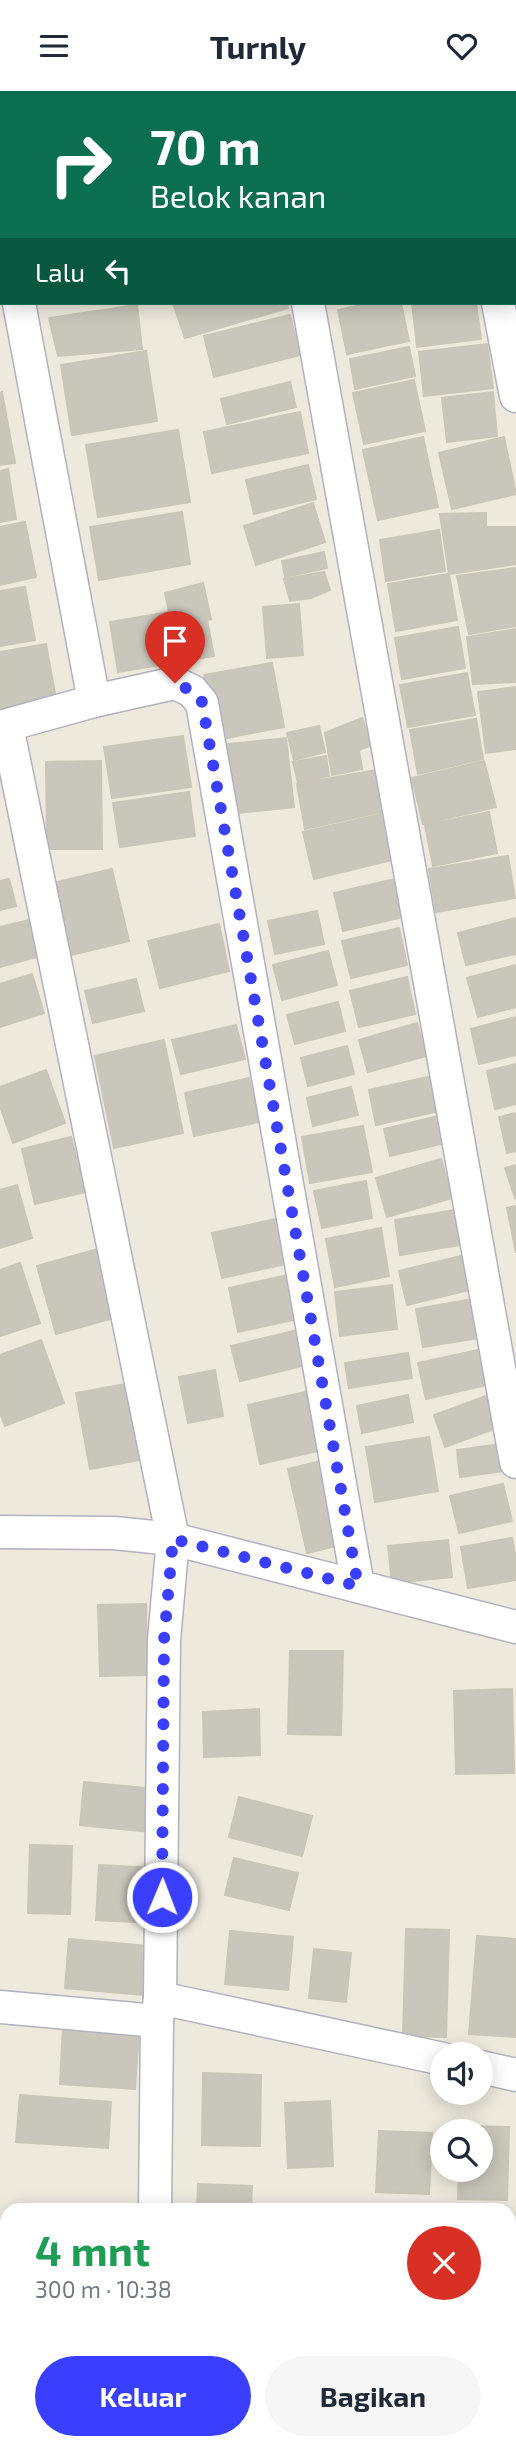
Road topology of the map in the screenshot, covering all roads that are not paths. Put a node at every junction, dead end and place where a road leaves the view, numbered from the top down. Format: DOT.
graph roads {
  1 [pos="19,305"];
  2 [pos="308,305"];
  3 [pos="498,305"];
  4 [pos="516,395"];
  5 [pos="94,701"];
  6 [pos="3,727"];
  7 [pos="516,1462"];
  8 [pos="0,1532"];
  9 [pos="173,1539"];
  10 [pos="358,1586"];
  11 [pos="516,1627"];
  12 [pos="0,2007"];
  13 [pos="158,2009"];
  14 [pos="430,2057"];
  15 [pos="493,2070"];
  16 [pos="516,2075"];
  17 [pos="155,2203"];
  1 -- 5 [label="street"];
  2 -- 7 [label="street"];
  3 -- 4 [label="street"];
  5 -- 6 [label="street"];
  5 -- 10 [label="street"];
  6 -- 9 [label="street"];
  8 -- 9 [label="street"];
  9 -- 10 [label="street"];
  9 -- 13 [label="street"];
  10 -- 11 [label="street"];
  12 -- 13 [label="street"];
  13 -- 14 [label="street"];
  13 -- 17 [label="street"];
  15 -- 16 [label="street"];
}
